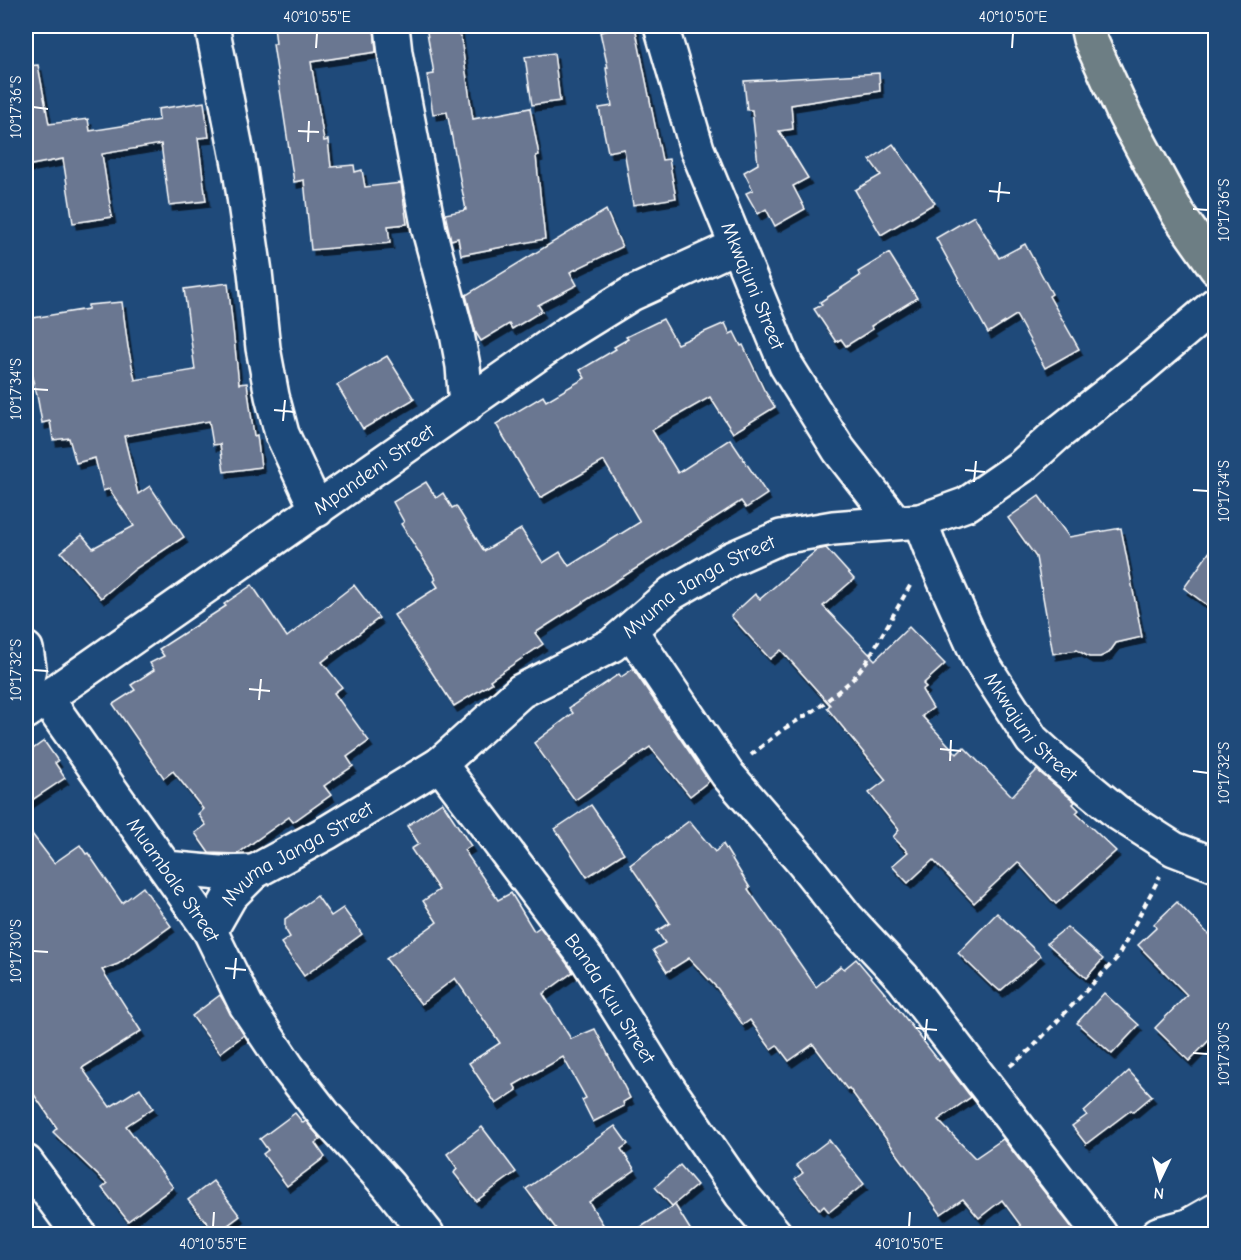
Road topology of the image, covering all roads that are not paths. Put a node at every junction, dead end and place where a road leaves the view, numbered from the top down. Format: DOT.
graph roads {
  1 [pos="212,26"];
  2 [pos="392,26"];
  3 [pos="661,26"];
  4 [pos="1087,26"];
  5 [pos="736,246"];
  6 [pos="1215,268"];
  7 [pos="1215,304"];
  8 [pos="466,406"];
  9 [pos="317,510"];
  10 [pos="915,531"];
  11 [pos="630,630"];
  12 [pos="26,649"];
  13 [pos="32,698"];
  14 [pos="440,764"];
  15 [pos="1215,865"];
  16 [pos="165,868"];
  17 [pos="254,872"];
  18 [pos="210,932"];
  19 [pos="26,1162"];
  20 [pos="1215,1212"];
  21 [pos="79,1234"];
  22 [pos="427,1234"];
  23 [pos="775,1234"];
  24 [pos="1100,1234"];
  25 [pos="1158,1234"];
  26 [pos="1206,1234"];
  1 -- 9 [label="street"];
  2 -- 8 [label="street"];
  3 -- 5 [label="street, Mkwajuni Street"];
  4 -- 6 [label="main road"];
  5 -- 8 [label="street, Mpandeni Street"];
  5 -- 10 [label="street, Mkwajuni Street"];
  7 -- 10 [label="street, Mvuma Janga Street"];
  8 -- 9 [label="street, Mpandeni Street"];
  9 -- 13 [label="street, Mpandeni Street"];
  10 -- 11 [label="street, Mvuma Janga Street"];
  10 -- 15 [label="street, Mkwajuni Street"];
  11 -- 14 [label="street, Mvuma Janga Street"];
  11 -- 24 [label="street"];
  12 -- 13 [label="street"];
  13 -- 16 [label="street, Muambale Street"];
  14 -- 17 [label="street, Mvuma Janga Street"];
  14 -- 23 [label="street, Banda Kuu Street"];
  16 -- 17 [label="street"];
  16 -- 18 [label="street, Muambale Street"];
  17 -- 18 [label="street, Mvuma Janga Street"];
  18 -- 22 [label="street, Muambale Street"];
  19 -- 21 [label="street"];
  20 -- 25 [label="street"];
  20 -- 26 [label="street"];
}
